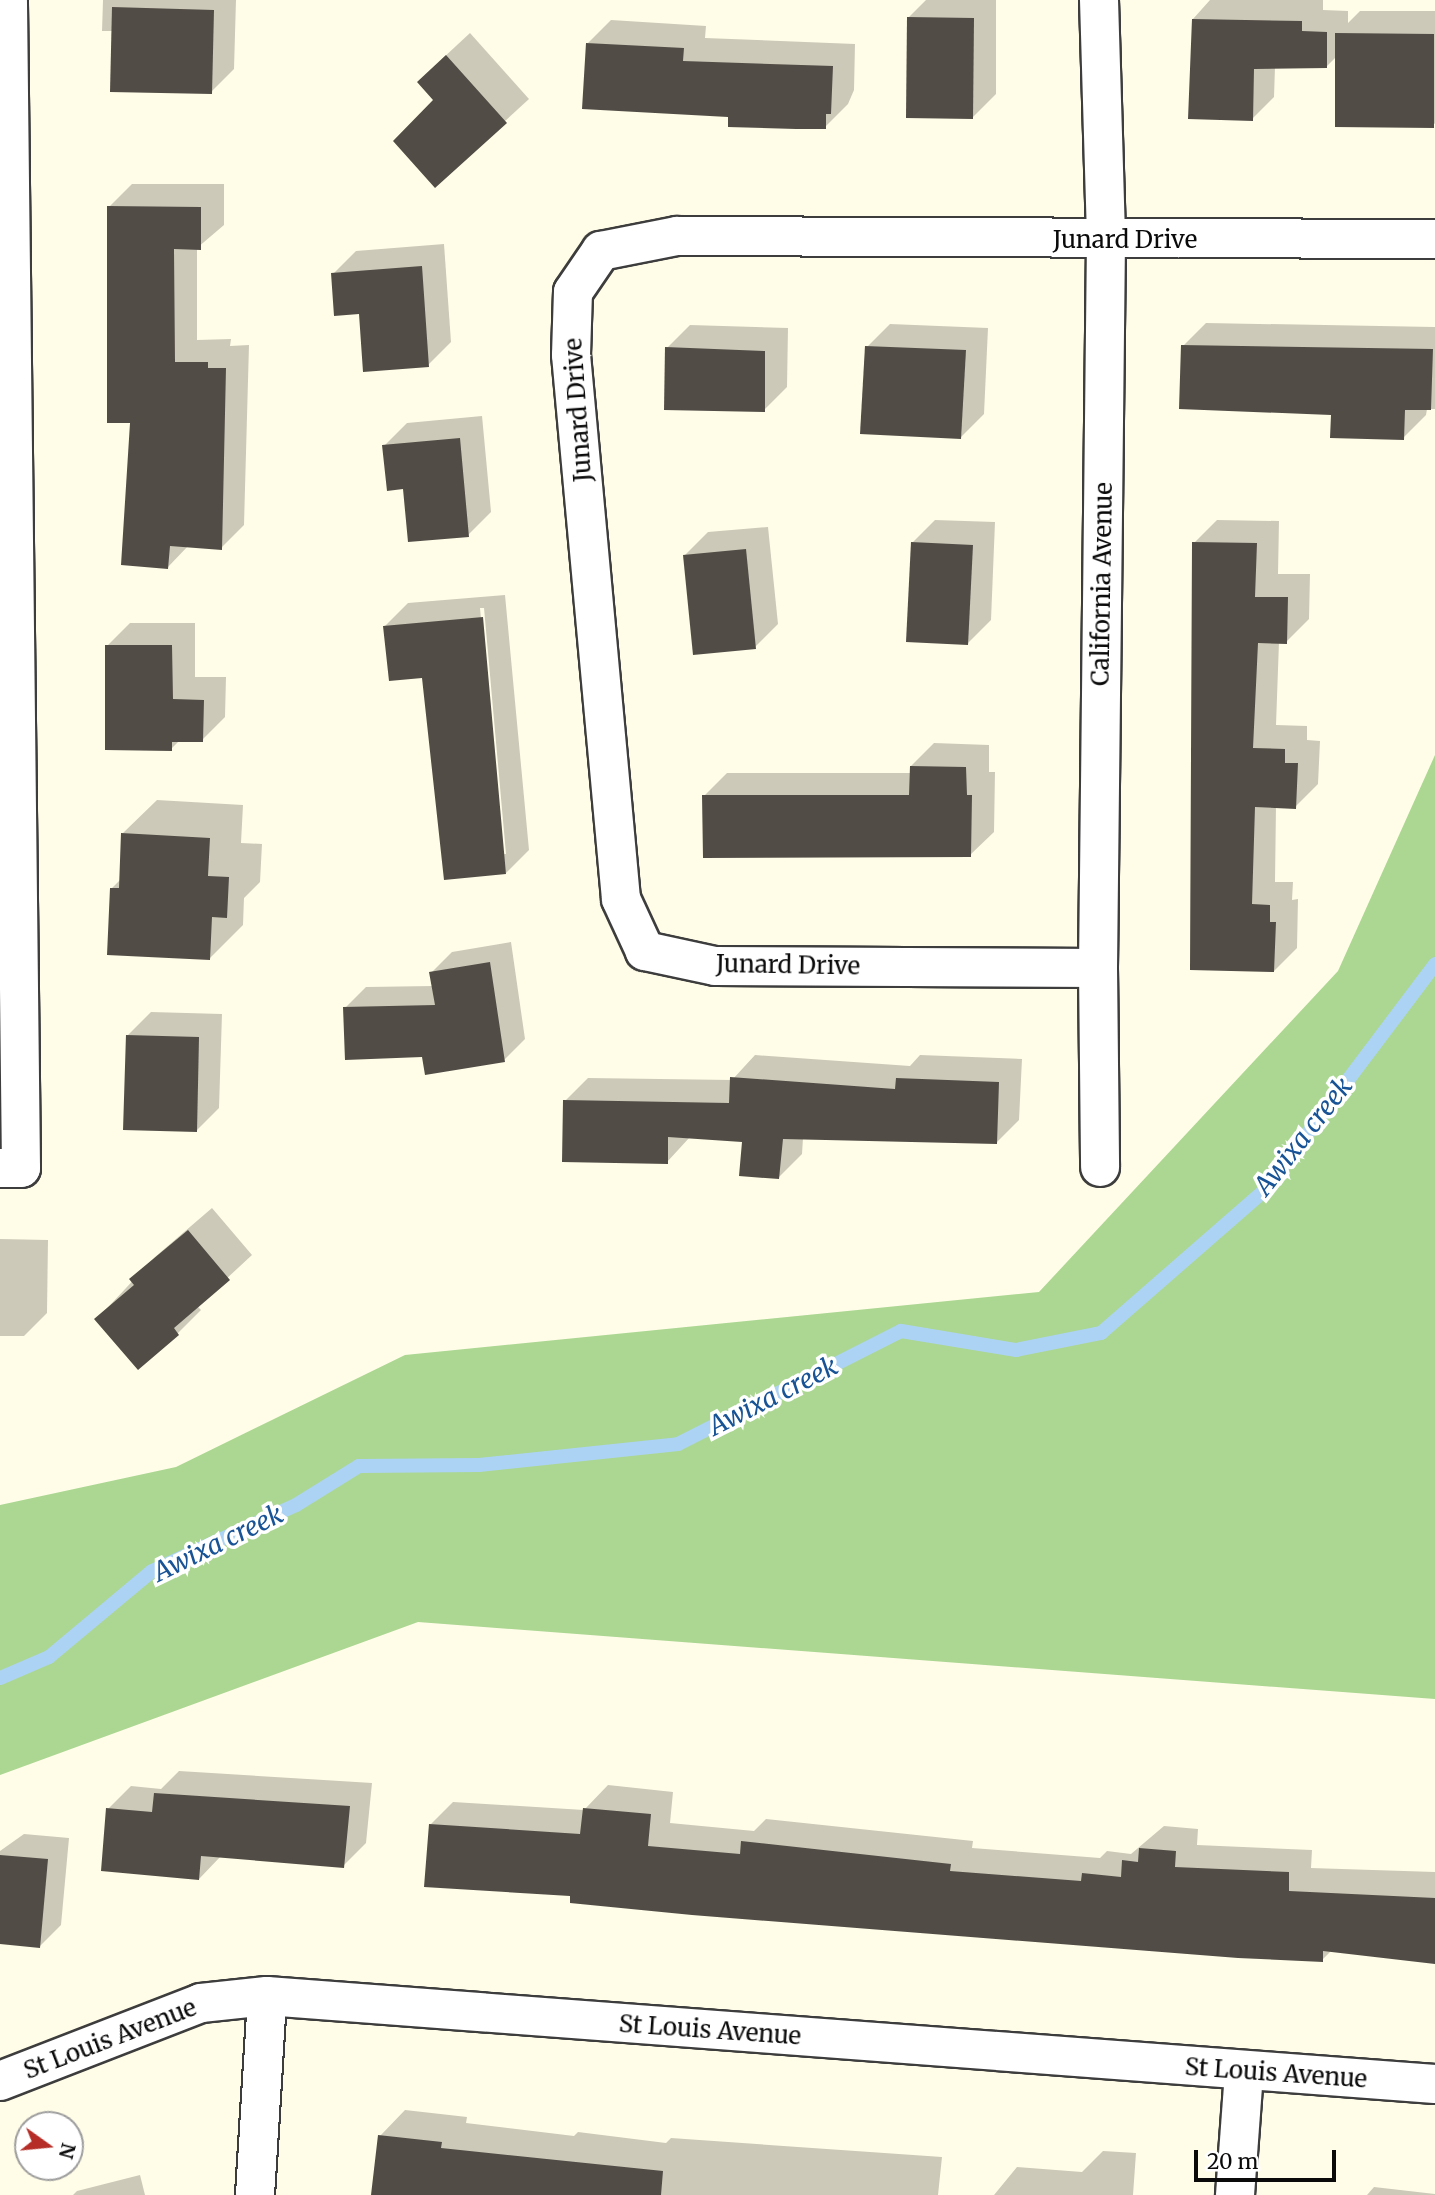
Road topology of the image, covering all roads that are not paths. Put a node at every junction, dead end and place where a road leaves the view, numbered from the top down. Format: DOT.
graph roads {
  1 [pos="8,0"];
  2 [pos="1099,0"];
  3 [pos="1435,239"];
  4 [pos="1106,240"];
  5 [pos="9,619"];
  6 [pos="1098,968"];
  7 [pos="1100,1167"];
  8 [pos="10,1168"];
  9 [pos="267,1996"];
  10 [pos="1244,2071"];
  11 [pos="0,2081"];
  12 [pos="1435,2084"];
  13 [pos="255,2195"];
  14 [pos="1235,2195"];
  1 -- 5 [label="street"];
  2 -- 4 [label="street, California Avenue"];
  3 -- 4 [label="street, Junard Drive"];
  4 -- 6 [label="street, California Avenue"];
  4 -- 6 [label="street, Junard Drive"];
  5 -- 8 [label="street"];
  6 -- 7 [label="street, California Avenue"];
  9 -- 10 [label="street, St Louis Avenue"];
  9 -- 11 [label="street, St Louis Avenue"];
  9 -- 13 [label="street"];
  10 -- 12 [label="street, St Louis Avenue"];
  10 -- 14 [label="street"];
}
